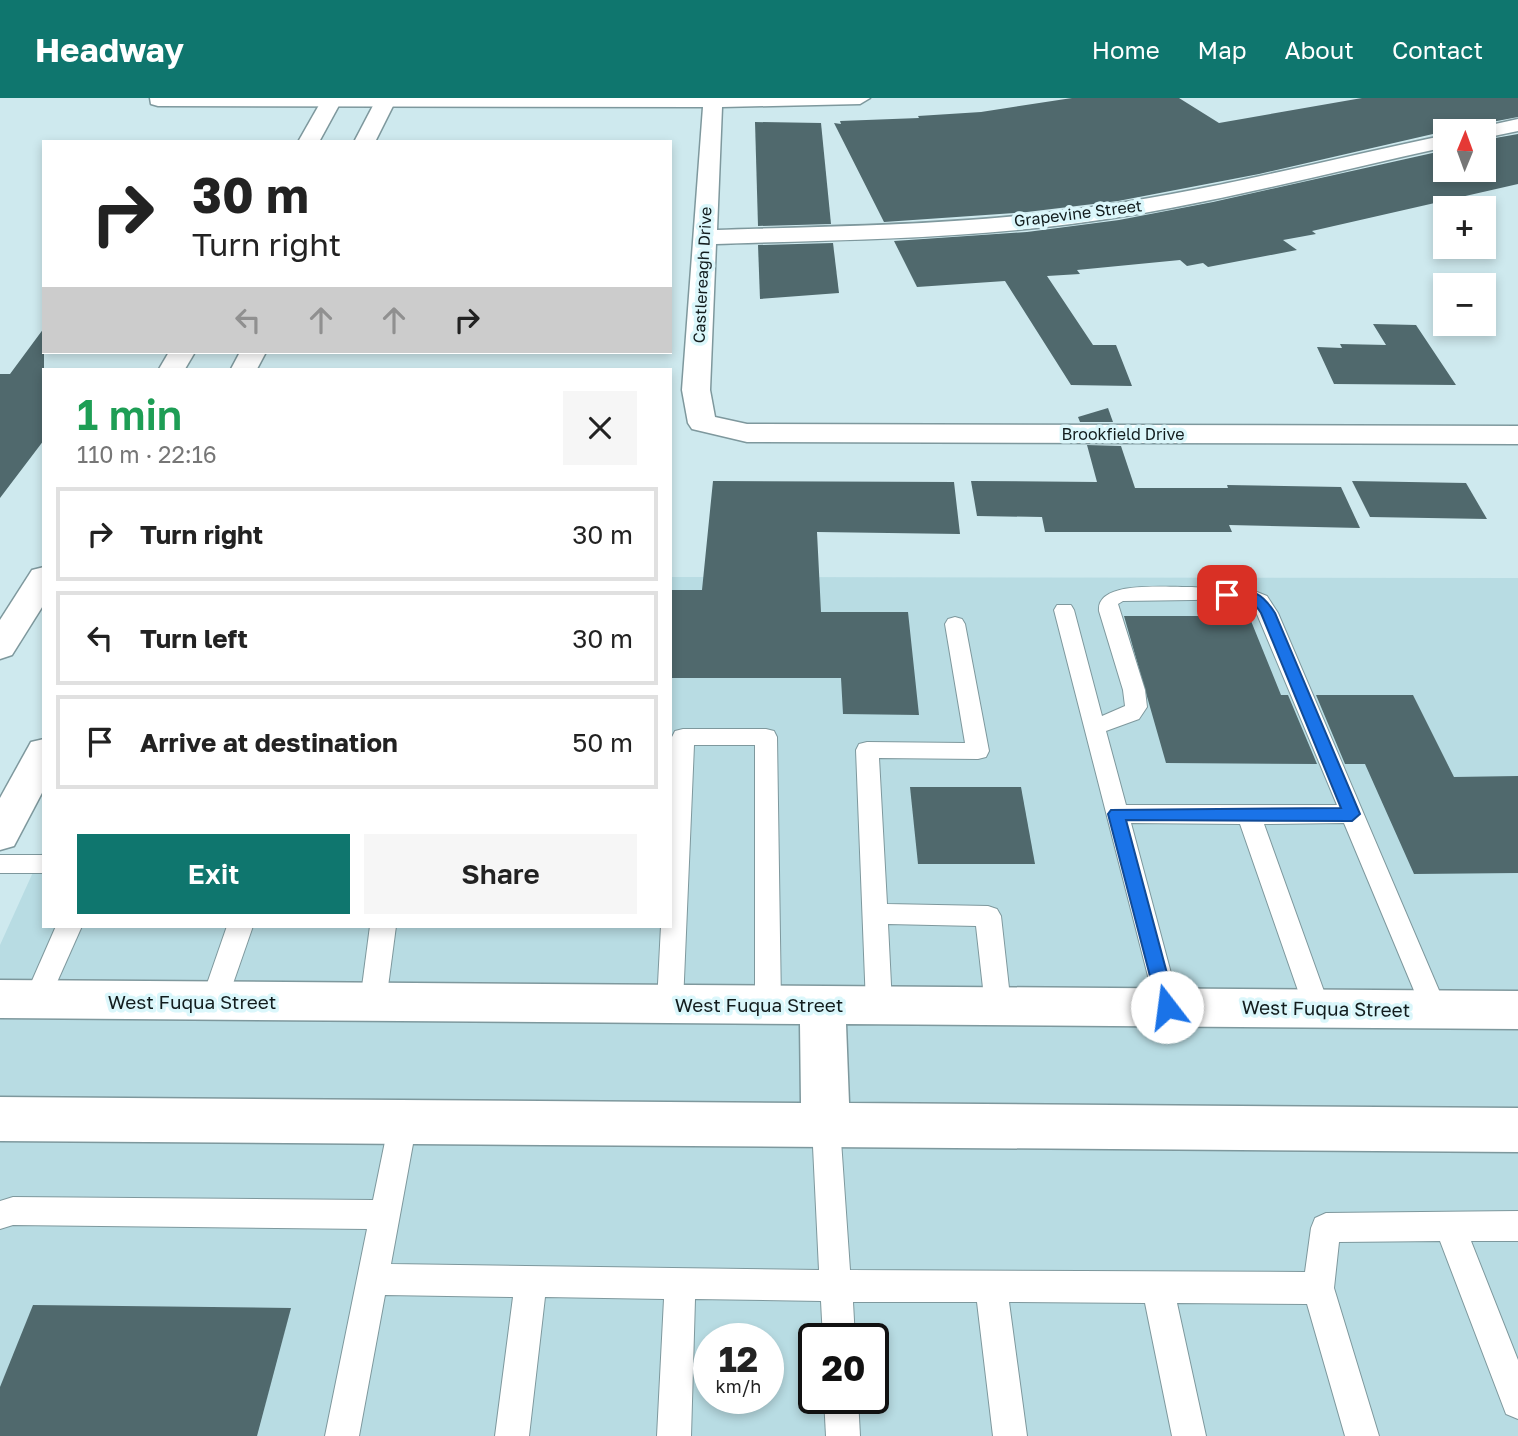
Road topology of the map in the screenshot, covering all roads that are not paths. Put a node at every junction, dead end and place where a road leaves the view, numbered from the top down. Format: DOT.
graph roads {
  1 [pos="860,98"];
  2 [pos="333,99"];
  3 [pos="386,99"];
  4 [pos="713,99"];
  5 [pos="158,100"];
  6 [pos="1518,125"];
  7 [pos="1496,130"];
  8 [pos="309,140"];
  9 [pos="364,140"];
  10 [pos="1433,144"];
  11 [pos="704,237"];
  12 [pos="729,429"];
  13 [pos="1518,435"];
  14 [pos="42,580"];
  15 [pos="1064,610"];
  16 [pos="956,624"];
  17 [pos="0,647"];
  18 [pos="1094,727"];
  19 [pos="41,762"];
  20 [pos="1116,814"];
  21 [pos="1352,814"];
  22 [pos="1249,816"];
  23 [pos="0,835"];
  24 [pos="0,864"];
  25 [pos="42,864"];
  26 [pos="875,914"];
  27 [pos="68,928"];
  28 [pos="239,928"];
  29 [pos="383,928"];
  30 [pos="19,999"];
  31 [pos="214,1001"];
  32 [pos="373,1002"];
  33 [pos="670,1003"];
  34 [pos="768,1004"];
  35 [pos="822,1005"];
  36 [pos="879,1005"];
  37 [pos="998,1006"];
  38 [pos="1167,1007"];
  39 [pos="1317,1008"];
  40 [pos="1434,1009"];
  41 [pos="1518,1010"];
  42 [pos="0,1119"];
  43 [pos="403,1122"];
  44 [pos="826,1126"];
  45 [pos="1518,1130"];
  46 [pos="0,1215"];
  47 [pos="385,1215"];
  48 [pos="1518,1226"];
  49 [pos="1450,1227"];
  50 [pos="373,1279"];
  51 [pos="531,1280"];
  52 [pos="680,1283"];
  53 [pos="837,1286"];
  54 [pos="991,1286"];
  55 [pos="1158,1287"];
  56 [pos="1318,1288"];
  57 [pos="838,1323"];
  58 [pos="1518,1402"];
  59 [pos="842,1414"];
  60 [pos="342,1436"];
  61 [pos="512,1436"];
  62 [pos="674,1436"];
  63 [pos="843,1436"];
  64 [pos="1010,1436"];
  65 [pos="1189,1436"];
  66 [pos="1362,1436"];
  1 -- 4 [label="street"];
  2 -- 3 [label="street"];
  2 -- 5 [label="street"];
  2 -- 8 [label="street"];
  3 -- 4 [label="street"];
  3 -- 9 [label="street"];
  4 -- 11 [label="street, Castlereagh Drive"];
  6 -- 7 [label="street"];
  10 -- 11 [label="street, Grapevine Street"];
  11 -- 12 [label="street, Castlereagh Drive"];
  12 -- 13 [label="street, Brookfield Drive"];
  14 -- 17 [label="street"];
  15 -- 18 [label="lane"];
  16 -- 26 [label="lane"];
  18 -- 20 [label="lane"];
  18 -- 21 [label="lane"];
  19 -- 23 [label="street"];
  20 -- 22 [label="lane"];
  20 -- 38 [label="lane"];
  21 -- 22 [label="lane"];
  21 -- 40 [label="lane"];
  22 -- 39 [label="lane"];
  24 -- 25 [label="lane"];
  26 -- 36 [label="lane"];
  26 -- 37 [label="lane"];
  27 -- 30 [label="lane"];
  28 -- 31 [label="lane"];
  29 -- 32 [label="lane"];
  30 -- 31 [label="street, West Fuqua Street"];
  31 -- 32 [label="street, West Fuqua Street"];
  32 -- 33 [label="street, West Fuqua Street"];
  33 -- 34 [label="street, West Fuqua Street"];
  33 -- 34 [label="lane"];
  34 -- 35 [label="street, West Fuqua Street"];
  35 -- 36 [label="street, West Fuqua Street"];
  35 -- 44 [label="street"];
  36 -- 37 [label="street, West Fuqua Street"];
  37 -- 38 [label="street, West Fuqua Street"];
  38 -- 39 [label="street, West Fuqua Street"];
  39 -- 40 [label="street, West Fuqua Street"];
  40 -- 41 [label="street, West Fuqua Street"];
  42 -- 43 [label="street"];
  43 -- 44 [label="street"];
  43 -- 47 [label="lane"];
  44 -- 45 [label="street"];
  44 -- 53 [label="lane"];
  46 -- 47 [label="lane"];
  47 -- 50 [label="lane"];
  48 -- 49 [label="lane"];
  49 -- 56 [label="lane"];
  49 -- 58 [label="lane"];
  50 -- 51 [label="lane"];
  50 -- 60 [label="lane"];
  51 -- 52 [label="lane"];
  51 -- 61 [label="lane"];
  52 -- 53 [label="lane"];
  52 -- 62 [label="lane"];
  53 -- 54 [label="lane"];
  53 -- 57 [label="lane"];
  54 -- 55 [label="lane"];
  54 -- 64 [label="lane"];
  55 -- 56 [label="lane"];
  55 -- 65 [label="lane"];
  56 -- 66 [label="lane"];
  59 -- 63 [label="lane"];
}
